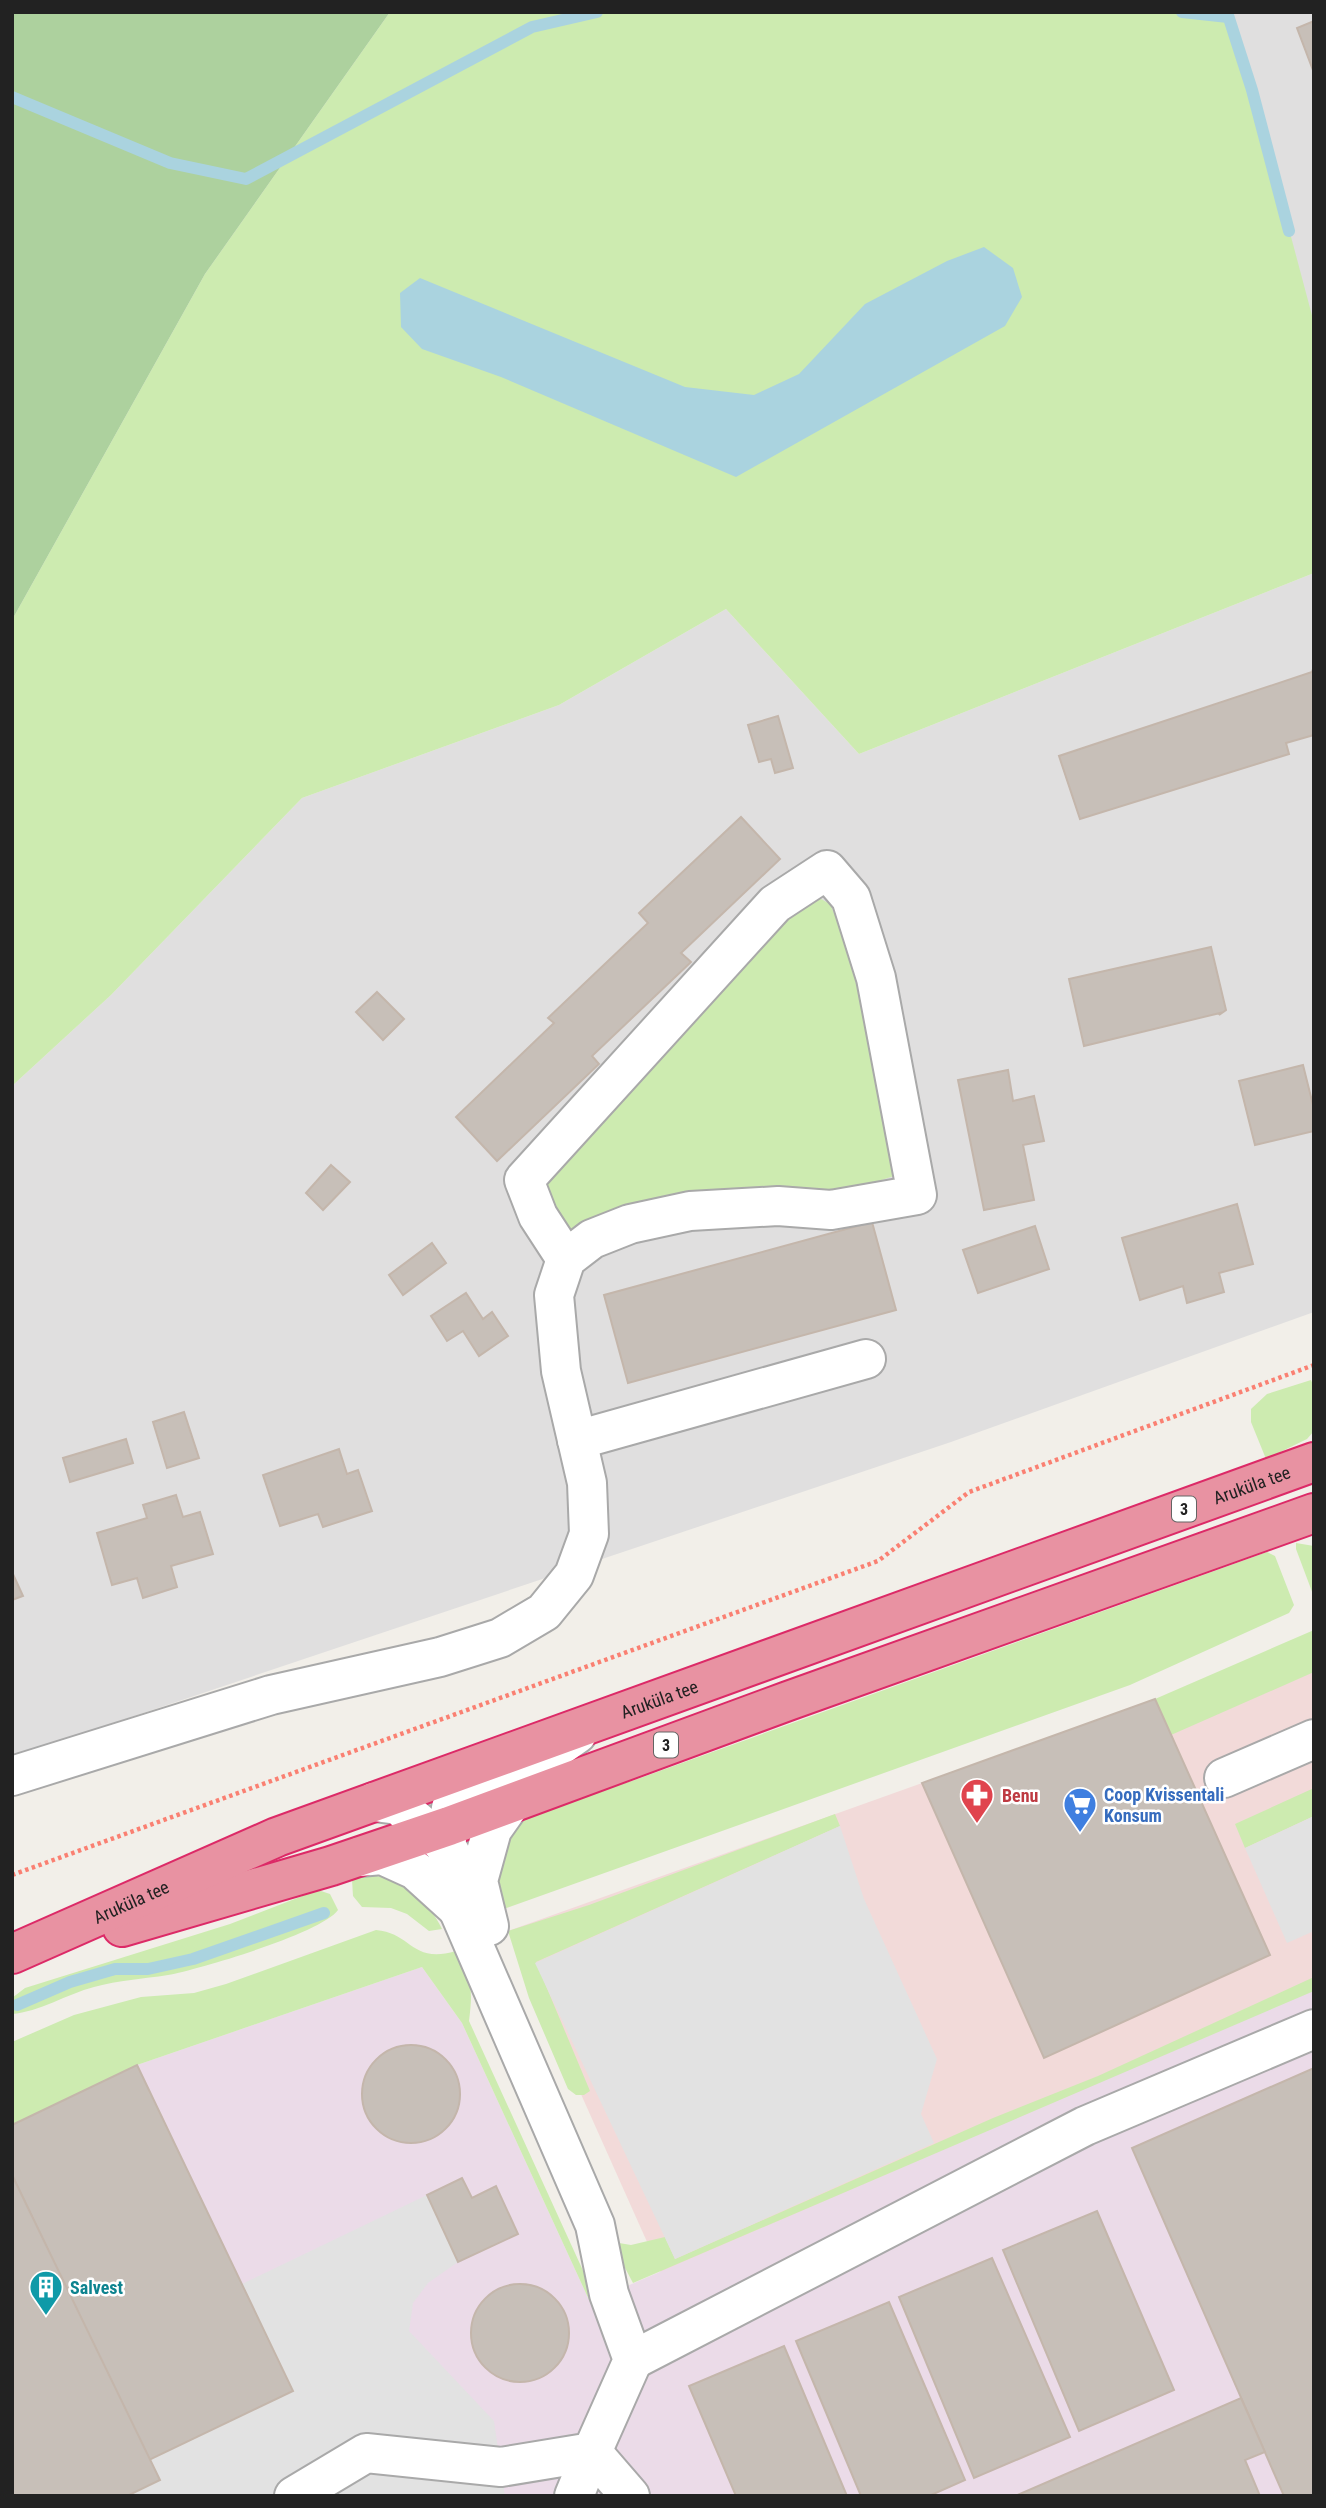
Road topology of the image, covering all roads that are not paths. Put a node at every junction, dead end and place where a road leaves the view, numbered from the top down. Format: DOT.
graph roads {
  1 [pos="566,1259"];
  2 [pos="866,1359"];
  3 [pos="577,1440"];
  4 [pos="1303,1470"];
  5 [pos="1307,1520"];
  6 [pos="591,1724"];
  7 [pos="1314,1739"];
  8 [pos="12,1776"];
  9 [pos="1224,1778"];
  10 [pos="525,1796"];
  11 [pos="374,1802"];
  12 [pos="442,1835"];
  13 [pos="359,1857"];
  14 [pos="458,1909"];
  15 [pos="12,1954"];
  16 [pos="12,1960"];
  17 [pos="500,1964"];
  18 [pos="1314,2029"];
  19 [pos="538,2092"];
  20 [pos="634,2360"];
  21 [pos="592,2452"];
  22 [pos="294,2496"];
  23 [pos="574,2496"];
  24 [pos="630,2496"];
  1 -- 1 [label="street"];
  1 -- 3 [label="street"];
  2 -- 3 [label="street"];
  3 -- 8 [label="street"];
  4 -- 6 [label="highway, Aruküla tee / 3"];
  5 -- 10 [label="highway, Aruküla tee / 3"];
  6 -- 11 [label="highway, Aruküla tee / 3"];
  6 -- 12 [label="street"];
  7 -- 9 [label="street"];
  10 -- 12 [label="highway, Aruküla tee / 3"];
  10 -- 17 [label="street"];
  11 -- 12 [label="street"];
  11 -- 15 [label="highway, Aruküla tee / 3"];
  12 -- 13 [label="highway, Aruküla tee / 3"];
  12 -- 14 [label="street"];
  12 -- 17 [label="street"];
  13 -- 14 [label="street"];
  13 -- 16 [label="highway, Aruküla tee / 3"];
  14 -- 19 [label="street"];
  17 -- 19 [label="street"];
  18 -- 20 [label="street"];
  19 -- 20 [label="street"];
  20 -- 21 [label="street"];
  21 -- 22 [label="street"];
  21 -- 23 [label="street"];
  21 -- 24 [label="street"];
}
